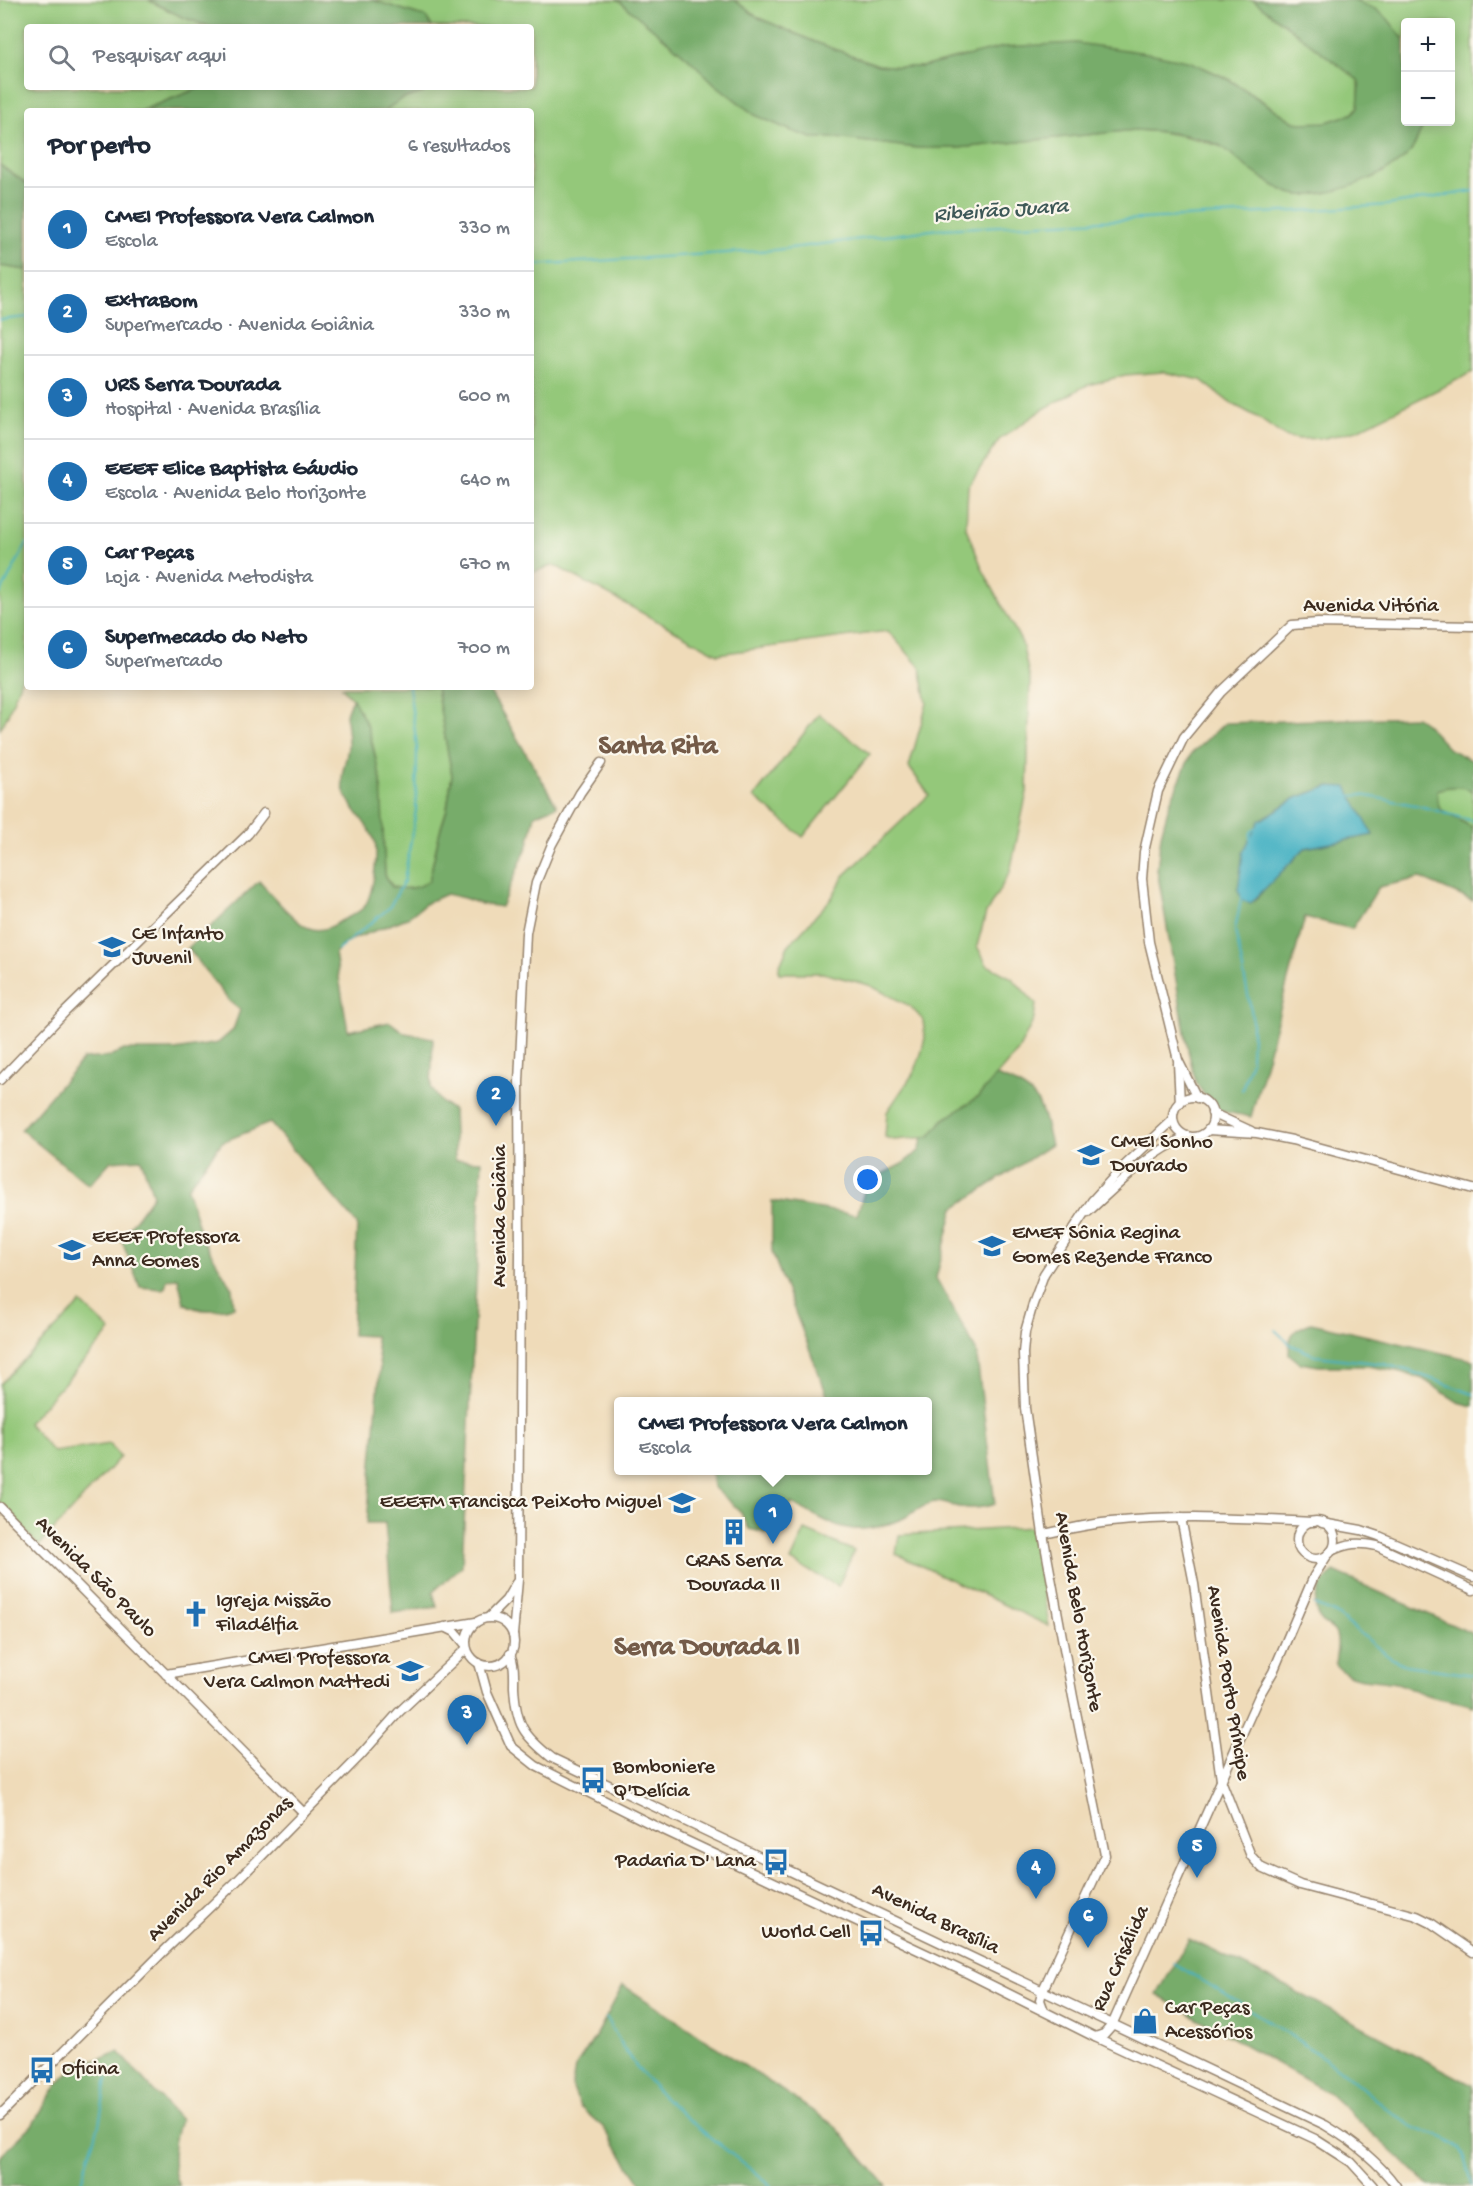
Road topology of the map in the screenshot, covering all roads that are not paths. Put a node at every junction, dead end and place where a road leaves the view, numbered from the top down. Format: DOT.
graph roads {
  1 [pos="1473,626"];
  2 [pos="601,762"];
  3 [pos="264,813"];
  4 [pos="1178,1060"];
  5 [pos="0,1080"];
  6 [pos="1197,1098"];
  7 [pos="1180,1102"];
  8 [pos="1212,1113"];
  9 [pos="1173,1120"];
  10 [pos="1208,1130"];
  11 [pos="1257,1133"];
  12 [pos="1188,1136"];
  13 [pos="1473,1189"];
  14 [pos="1081,1218"];
  15 [pos="0,1507"];
  16 [pos="1181,1518"];
  17 [pos="1318,1522"];
  18 [pos="1043,1534"];
  19 [pos="1330,1553"];
  20 [pos="1473,1577"];
  21 [pos="518,1580"];
  22 [pos="1473,1590"];
  23 [pos="489,1617"];
  24 [pos="476,1622"];
  25 [pos="444,1627"];
  26 [pos="513,1635"];
  27 [pos="466,1647"];
  28 [pos="510,1654"];
  29 [pos="478,1663"];
  30 [pos="165,1674"];
  31 [pos="1221,1780"];
  32 [pos="304,1813"];
  33 [pos="800,1876"];
  34 [pos="778,1884"];
  35 [pos="903,1925"];
  36 [pos="879,1932"];
  37 [pos="920,1932"];
  38 [pos="901,1942"];
  39 [pos="1473,1952"];
  40 [pos="1042,1992"];
  41 [pos="1044,2011"];
  42 [pos="1112,2025"];
  43 [pos="1095,2037"];
  44 [pos="0,2115"];
  45 [pos="1373,2186"];
  46 [pos="1396,2186"];
  1 -- 4 [label="street, Avenida Vitória"];
  2 -- 21 [label="street, Avenida Goiânia"];
  3 -- 5 [label="street"];
  4 -- 6 [label="street, Avenida Vitória"];
  4 -- 7 [label="street, Avenida Vitória"];
  6 -- 7 [label="street"];
  6 -- 8 [label="street"];
  7 -- 9 [label="street"];
  8 -- 10 [label="street"];
  8 -- 11 [label="street"];
  9 -- 12 [label="street"];
  9 -- 14 [label="street, Avenida Belo Horizonte"];
  10 -- 11 [label="street"];
  10 -- 12 [label="street"];
  11 -- 13 [label="street"];
  12 -- 14 [label="street, Avenida Belo Horizonte"];
  14 -- 18 [label="street, Avenida Belo Horizonte"];
  15 -- 30 [label="street, Avenida São Paulo"];
  16 -- 17 [label="street"];
  16 -- 18 [label="street"];
  16 -- 31 [label="street, Avenida Porto Príncipe"];
  17 -- 19 [label="street"];
  17 -- 19 [label="street"];
  17 -- 20 [label="street"];
  18 -- 40 [label="street, Avenida Belo Horizonte"];
  19 -- 22 [label="street"];
  19 -- 31 [label="street, Rua Crisálida"];
  21 -- 23 [label="street"];
  21 -- 26 [label="street, Avenida Goiânia"];
  23 -- 24 [label="street"];
  23 -- 26 [label="street"];
  24 -- 25 [label="street"];
  24 -- 27 [label="street"];
  25 -- 27 [label="street"];
  25 -- 30 [label="street"];
  26 -- 28 [label="street"];
  27 -- 29 [label="street"];
  27 -- 32 [label="street, Avenida Rio Amazonas"];
  28 -- 29 [label="street"];
  28 -- 33 [label="street, Avenida Brasília"];
  29 -- 34 [label="street, Avenida Brasília"];
  30 -- 32 [label="street, Avenida São Paulo"];
  31 -- 39 [label="street, Avenida Porto Príncipe"];
  31 -- 42 [label="street, Rua Crisálida"];
  32 -- 44 [label="street, Avenida Rio Amazonas"];
  33 -- 34 [label="street"];
  33 -- 35 [label="street, Avenida Brasília"];
  34 -- 36 [label="street, Avenida Brasília"];
  35 -- 36 [label="street"];
  35 -- 37 [label="street, Avenida Brasília"];
  36 -- 38 [label="street, Avenida Brasília"];
  37 -- 38 [label="street"];
  37 -- 40 [label="street, Avenida Brasília"];
  38 -- 41 [label="street, Avenida Brasília"];
  40 -- 41 [label="street"];
  40 -- 42 [label="street, Avenida Brasília"];
  41 -- 43 [label="street, Avenida Brasília"];
  42 -- 43 [label="street, Rua Crisálida"];
  42 -- 46 [label="street, Avenida Brasília"];
  43 -- 45 [label="street, Avenida Brasília"];
}
